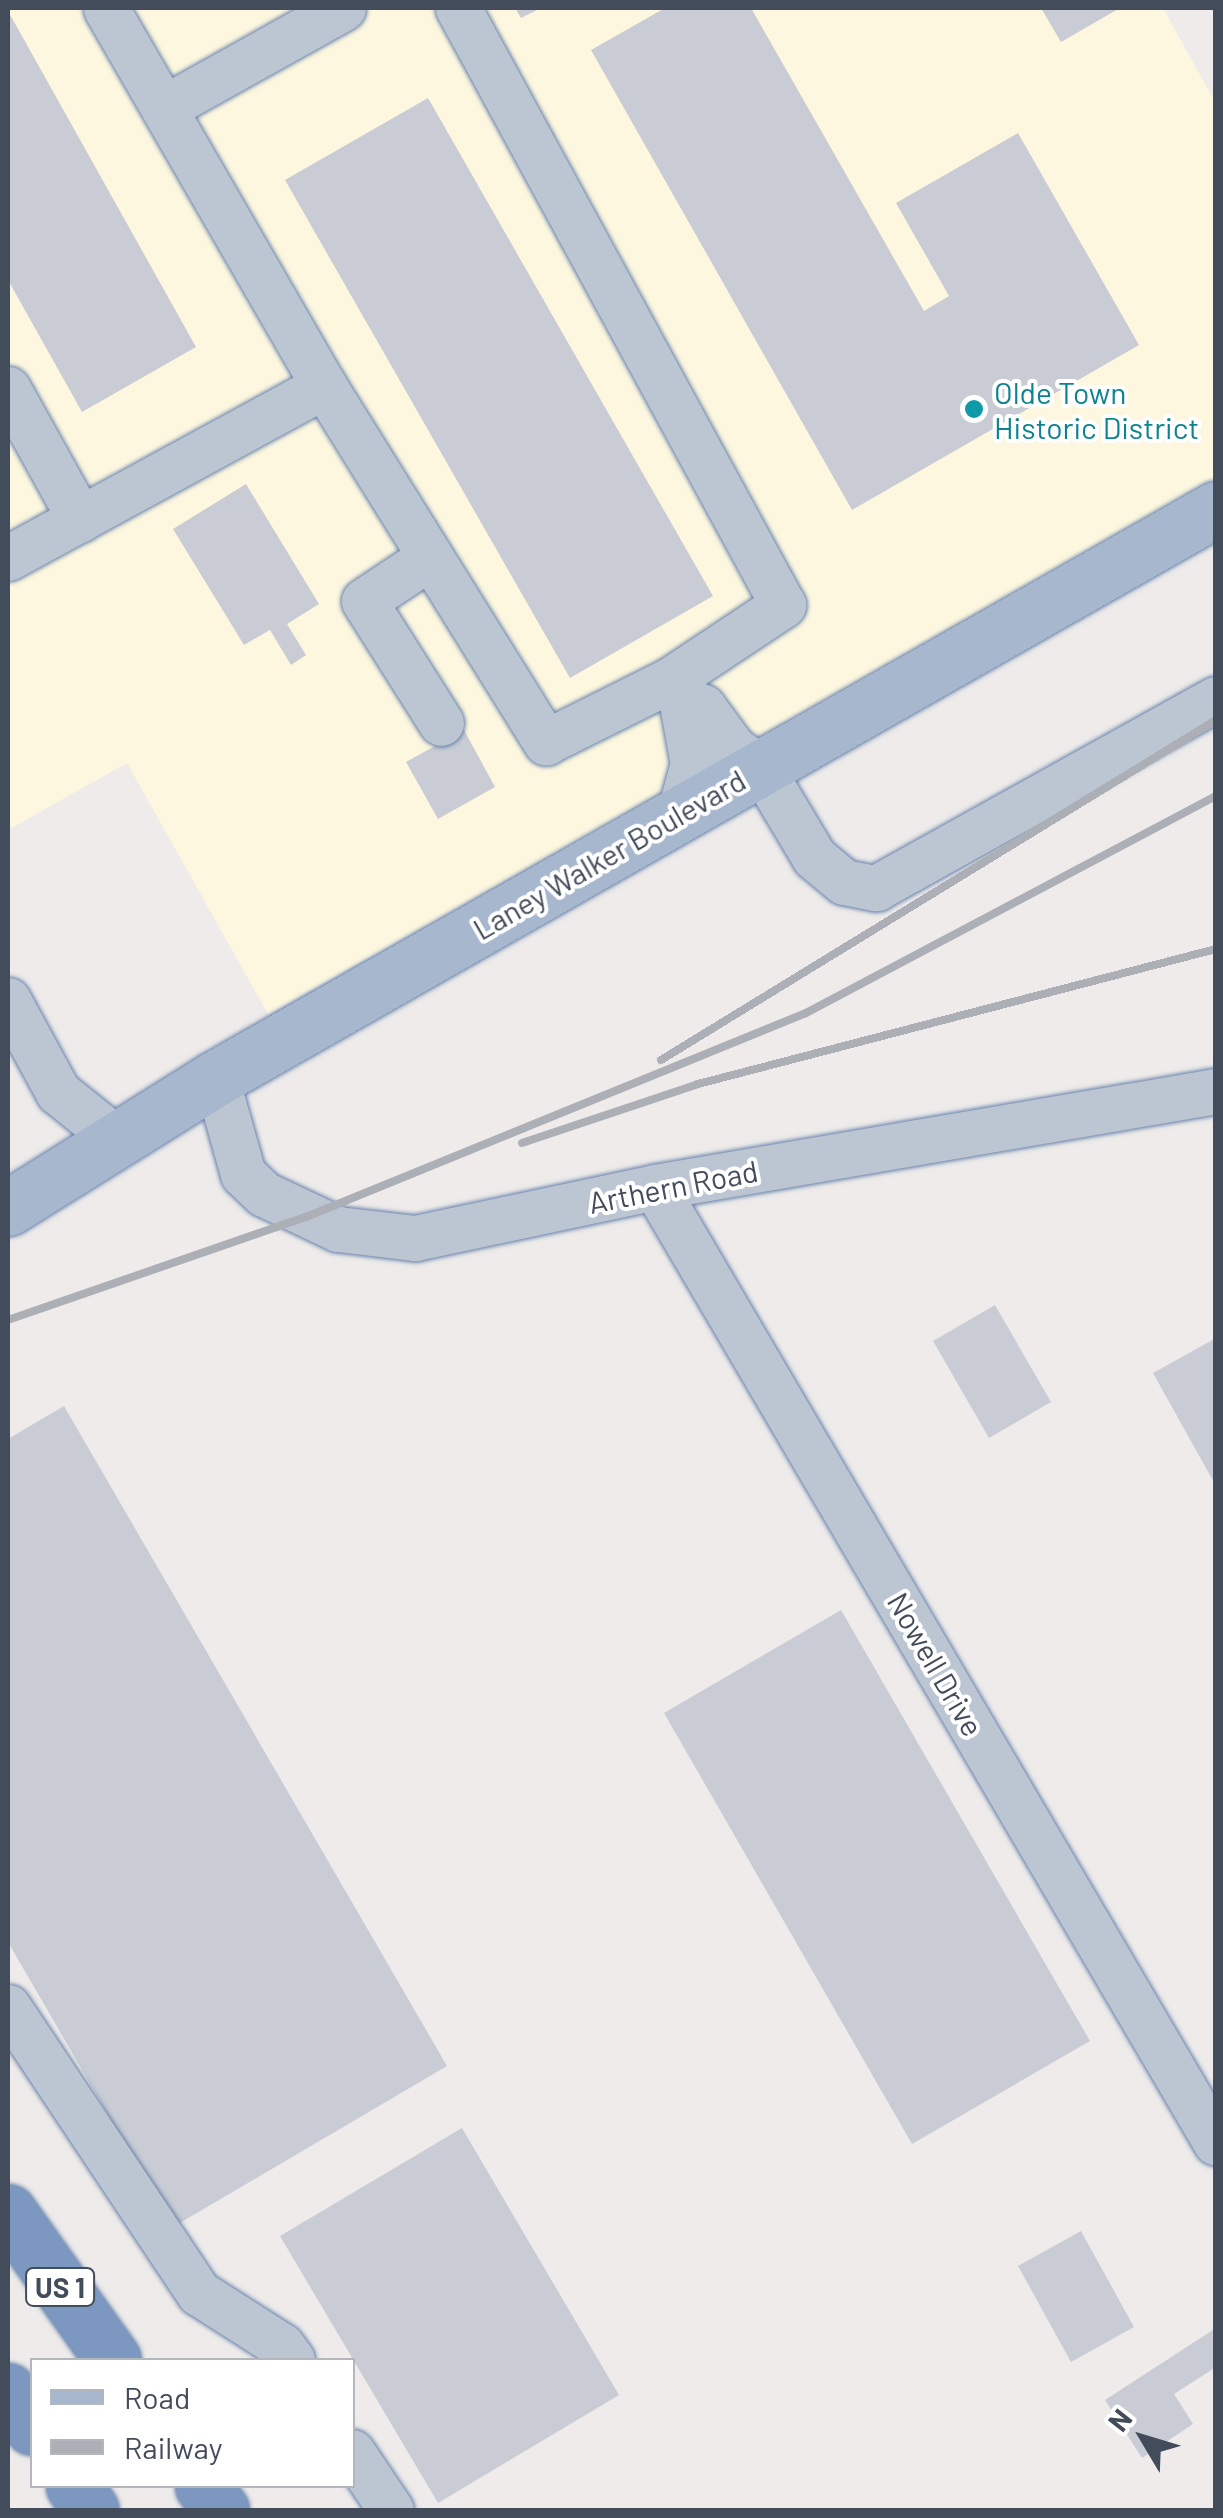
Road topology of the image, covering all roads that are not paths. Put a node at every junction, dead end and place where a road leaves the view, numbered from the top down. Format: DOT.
graph roads {
  1 [pos="106,8"];
  2 [pos="343,8"];
  3 [pos="458,8"];
  4 [pos="164,108"];
  5 [pos="324,386"];
  6 [pos="8,389"];
  7 [pos="1216,509"];
  8 [pos="80,519"];
  9 [pos="430,557"];
  10 [pos="8,558"];
  11 [pos="676,689"];
  12 [pos="1216,698"];
  13 [pos="440,723"];
  14 [pos="761,768"];
  15 [pos="679,814"];
  16 [pos="8,1000"];
  17 [pos="216,1078"];
  18 [pos="1216,1091"];
  19 [pos="119,1141"];
  20 [pos="655,1187"];
  21 [pos="8,1208"];
  22 [pos="8,2007"];
  23 [pos="1216,2143"];
  24 [pos="8,2212"];
  25 [pos="112,2358"];
  26 [pos="291,2358"];
  27 [pos="8,2391"];
  28 [pos="30,2423"];
  29 [pos="355,2456"];
  30 [pos="76,2488"];
  31 [pos="204,2488"];
  32 [pos="92,2510"];
  33 [pos="221,2510"];
  34 [pos="391,2510"];
  1 -- 4 [label="street"];
  2 -- 4 [label="street"];
  3 -- 11 [label="street"];
  4 -- 5 [label="street"];
  5 -- 8 [label="street"];
  5 -- 9 [label="street"];
  6 -- 8 [label="street"];
  7 -- 14 [label="main road, Laney Walker Boulevard"];
  8 -- 10 [label="street"];
  9 -- 11 [label="street"];
  9 -- 13 [label="street"];
  11 -- 14 [label="street"];
  11 -- 15 [label="street"];
  12 -- 14 [label="street"];
  14 -- 15 [label="main road, Laney Walker Boulevard"];
  15 -- 17 [label="main road, Laney Walker Boulevard"];
  16 -- 19 [label="street"];
  17 -- 19 [label="main road, Laney Walker Boulevard"];
  17 -- 20 [label="street, Arthern Road"];
  18 -- 20 [label="street, Arthern Road"];
  19 -- 21 [label="main road, Laney Walker Boulevard"];
  20 -- 23 [label="street, Nowell Drive"];
  22 -- 26 [label="street"];
  24 -- 25 [label="highway, US 1"];
  27 -- 28 [label="highway"];
  29 -- 34 [label="street"];
  30 -- 32 [label="highway"];
  31 -- 33 [label="highway"];
}
